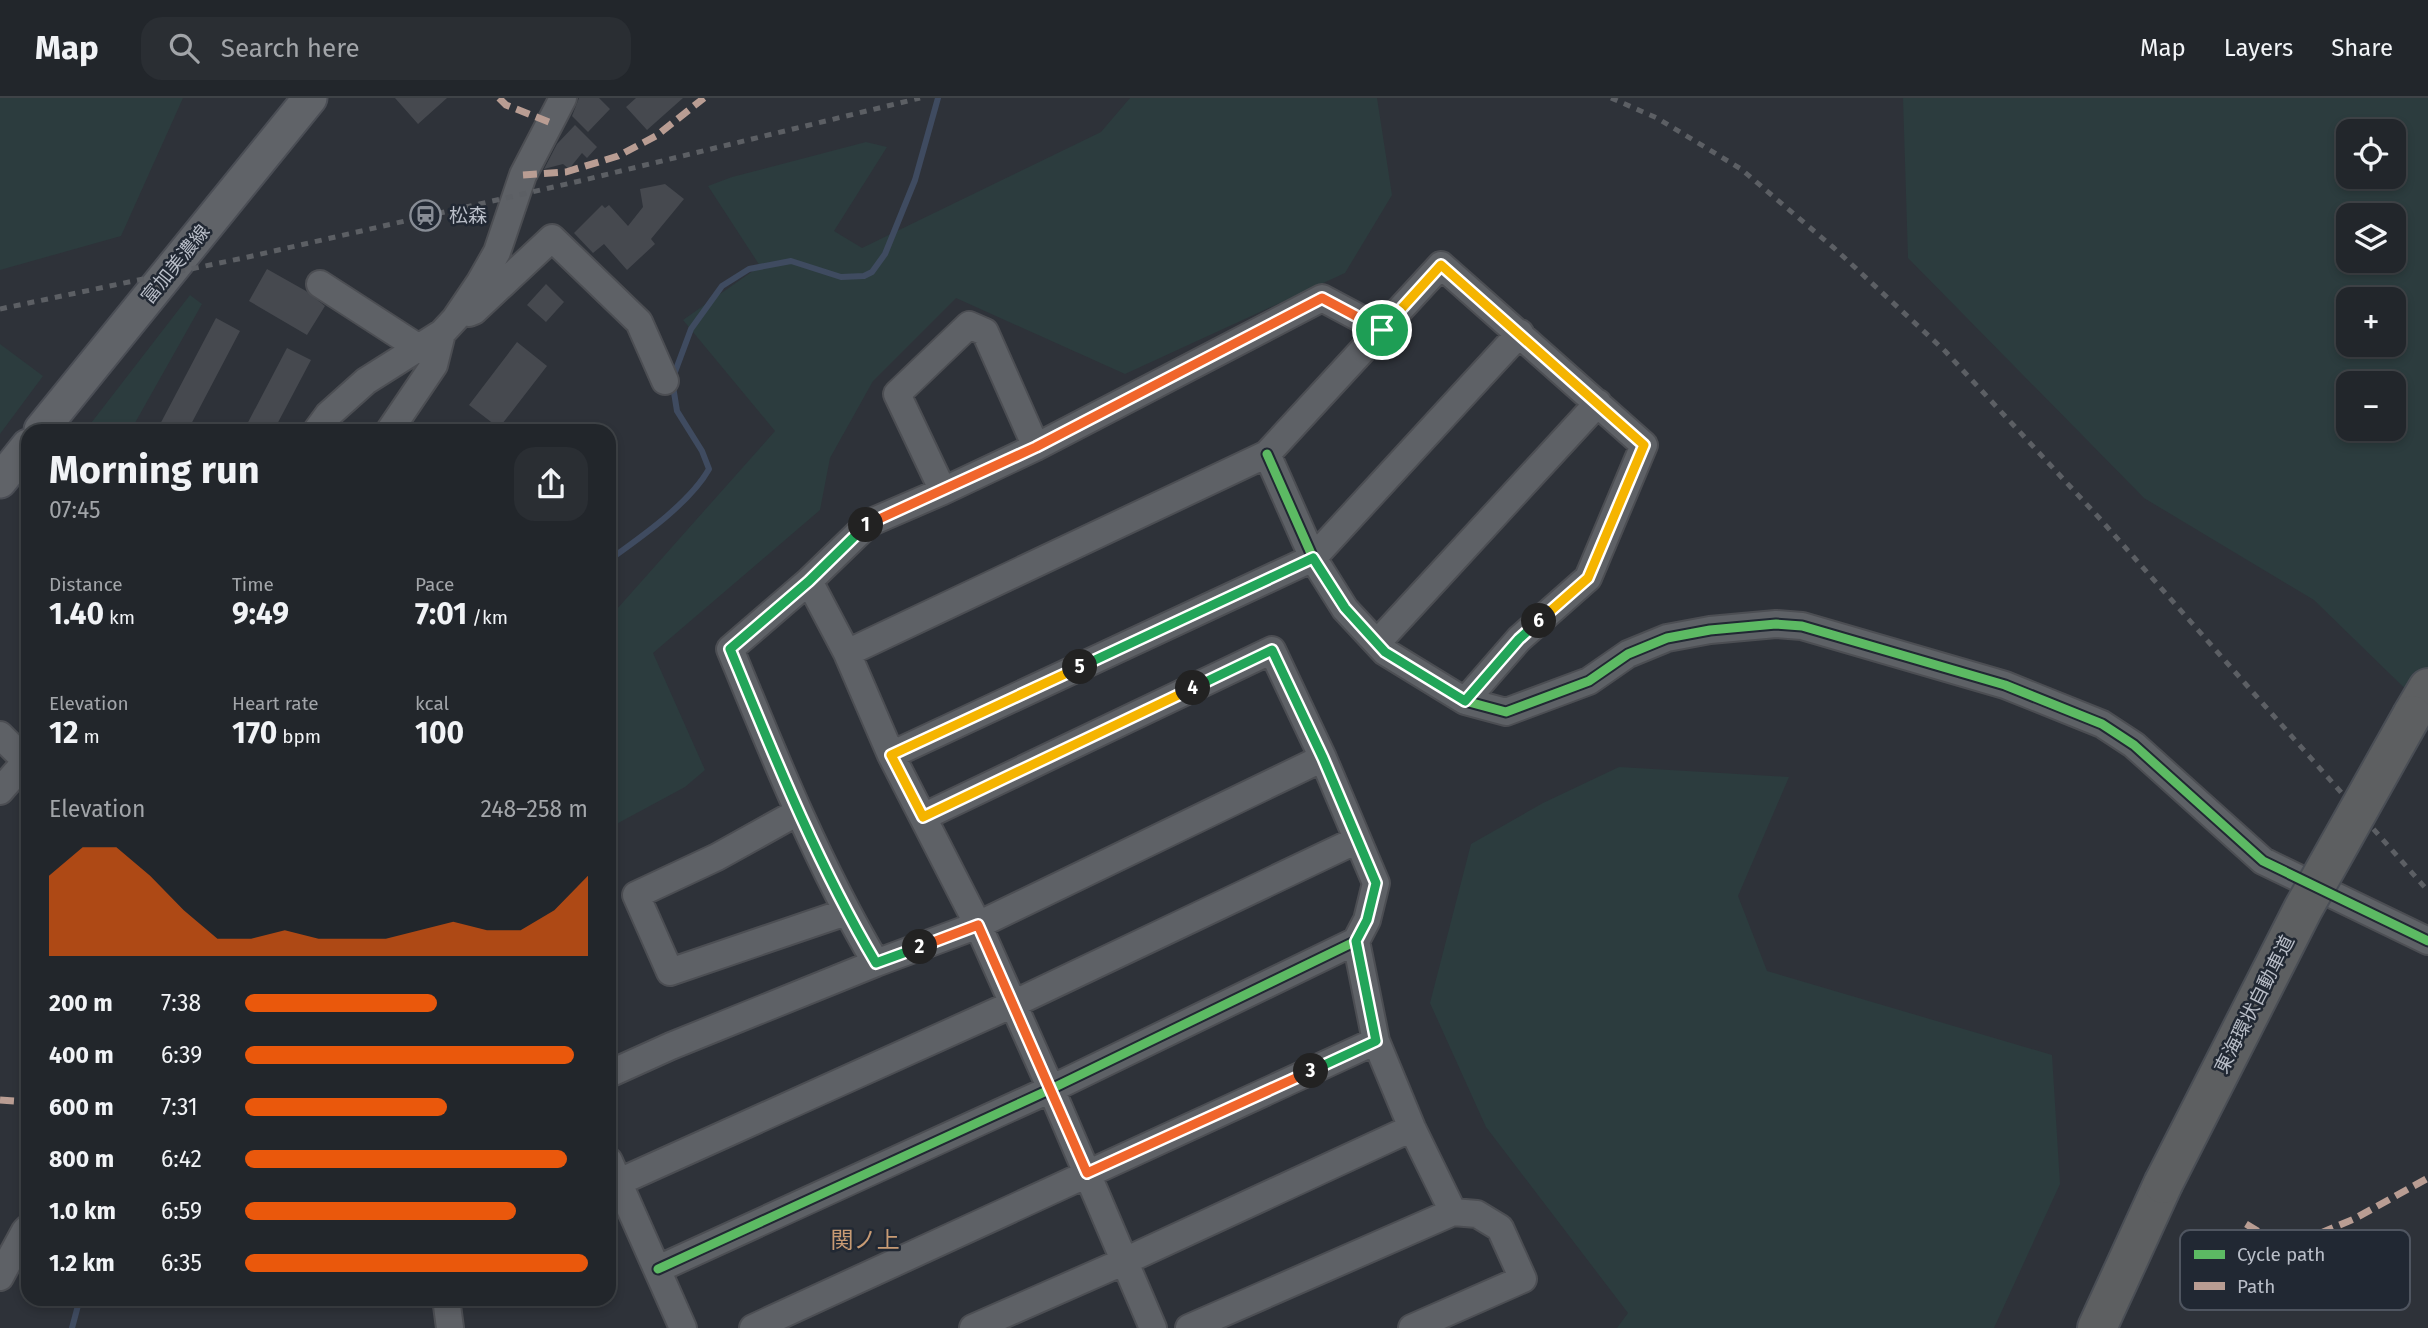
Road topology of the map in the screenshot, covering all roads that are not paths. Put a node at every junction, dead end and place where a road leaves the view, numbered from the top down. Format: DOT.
graph roads {
  1 [pos="310,98"];
  2 [pos="563,98"];
  3 [pos="320,284"];
  4 [pos="449,326"];
  5 [pos="1382,330"];
  6 [pos="1520,333"];
  7 [pos="419,348"];
  8 [pos="665,381"];
  9 [pos="1598,403"];
  10 [pos="50,424"];
  11 [pos="321,424"];
  12 [pos="394,424"];
  13 [pos="1036,447"];
  14 [pos="1267,454"];
  15 [pos="21,458"];
  16 [pos="0,481"];
  17 [pos="943,491"];
  18 [pos="1313,558"];
  19 [pos="809,581"];
  20 [pos="1377,643"];
  21 [pos="847,653"];
  22 [pos="1465,701"];
  23 [pos="2420,701"];
  24 [pos="0,735"];
  25 [pos="21,754"];
  26 [pos="891,755"];
  27 [pos="1323,758"];
  28 [pos="21,767"];
  29 [pos="0,791"];
  30 [pos="798,812"];
  31 [pos="923,817"];
  32 [pos="1357,840"];
  33 [pos="846,912"];
  34 [pos="978,925"];
  35 [pos="1356,941"];
  36 [pos="2428,941"];
  37 [pos="876,963"];
  38 [pos="1013,1004"];
  39 [pos="1376,1041"];
  40 [pos="616,1071"];
  41 [pos="1051,1089"];
  42 [pos="1412,1128"];
  43 [pos="616,1170"];
  44 [pos="1087,1173"];
  45 [pos="616,1175"];
  46 [pos="1453,1212"];
  47 [pos="21,1239"];
  48 [pos="1125,1261"];
  49 [pos="658,1269"];
  50 [pos="0,1278"];
  51 [pos="447,1306"];
  52 [pos="450,1328"];
  53 [pos="683,1328"];
  54 [pos="753,1328"];
  55 [pos="974,1328"];
  56 [pos="1153,1328"];
  57 [pos="1189,1328"];
  58 [pos="1412,1328"];
  59 [pos="2096,1328"];
  1 -- 10 [label="main road, 富加美濃線"];
  2 -- 4 [label="street"];
  3 -- 7 [label="street"];
  4 -- 7 [label="street"];
  4 -- 8 [label="street"];
  4 -- 12 [label="street"];
  5 -- 6 [label="street"];
  5 -- 13 [label="street"];
  5 -- 14 [label="street"];
  6 -- 9 [label="street"];
  6 -- 18 [label="street"];
  7 -- 11 [label="street"];
  9 -- 20 [label="street"];
  9 -- 22 [label="street"];
  13 -- 17 [label="street"];
  13 -- 17 [label="street"];
  14 -- 18 [label="street"];
  14 -- 21 [label="street"];
  15 -- 16 [label="main road, 富加美濃線"];
  17 -- 19 [label="street"];
  18 -- 20 [label="street"];
  18 -- 26 [label="street"];
  19 -- 21 [label="street"];
  19 -- 30 [label="street"];
  20 -- 22 [label="street"];
  21 -- 26 [label="street"];
  22 -- 36 [label="street"];
  23 -- 59 [label="highway, 東海環状自動車道, bridge"];
  24 -- 25 [label="street"];
  26 -- 31 [label="street"];
  27 -- 31 [label="street"];
  27 -- 32 [label="street"];
  27 -- 34 [label="street"];
  28 -- 29 [label="street"];
  30 -- 33 [label="street"];
  30 -- 33 [label="street"];
  31 -- 34 [label="street"];
  32 -- 35 [label="street"];
  32 -- 38 [label="street"];
  33 -- 37 [label="street"];
  34 -- 37 [label="street"];
  34 -- 38 [label="street"];
  35 -- 39 [label="street"];
  35 -- 41 [label="street"];
  37 -- 40 [label="street"];
  38 -- 41 [label="street"];
  38 -- 43 [label="street"];
  39 -- 42 [label="street"];
  39 -- 44 [label="street"];
  41 -- 44 [label="street"];
  41 -- 49 [label="street"];
  42 -- 46 [label="street"];
  42 -- 48 [label="street"];
  44 -- 48 [label="street"];
  44 -- 54 [label="street"];
  45 -- 49 [label="street"];
  46 -- 57 [label="street"];
  46 -- 58 [label="street"];
  47 -- 50 [label="street"];
  48 -- 55 [label="street"];
  48 -- 56 [label="street"];
  49 -- 53 [label="street"];
  51 -- 52 [label="street"];
}
